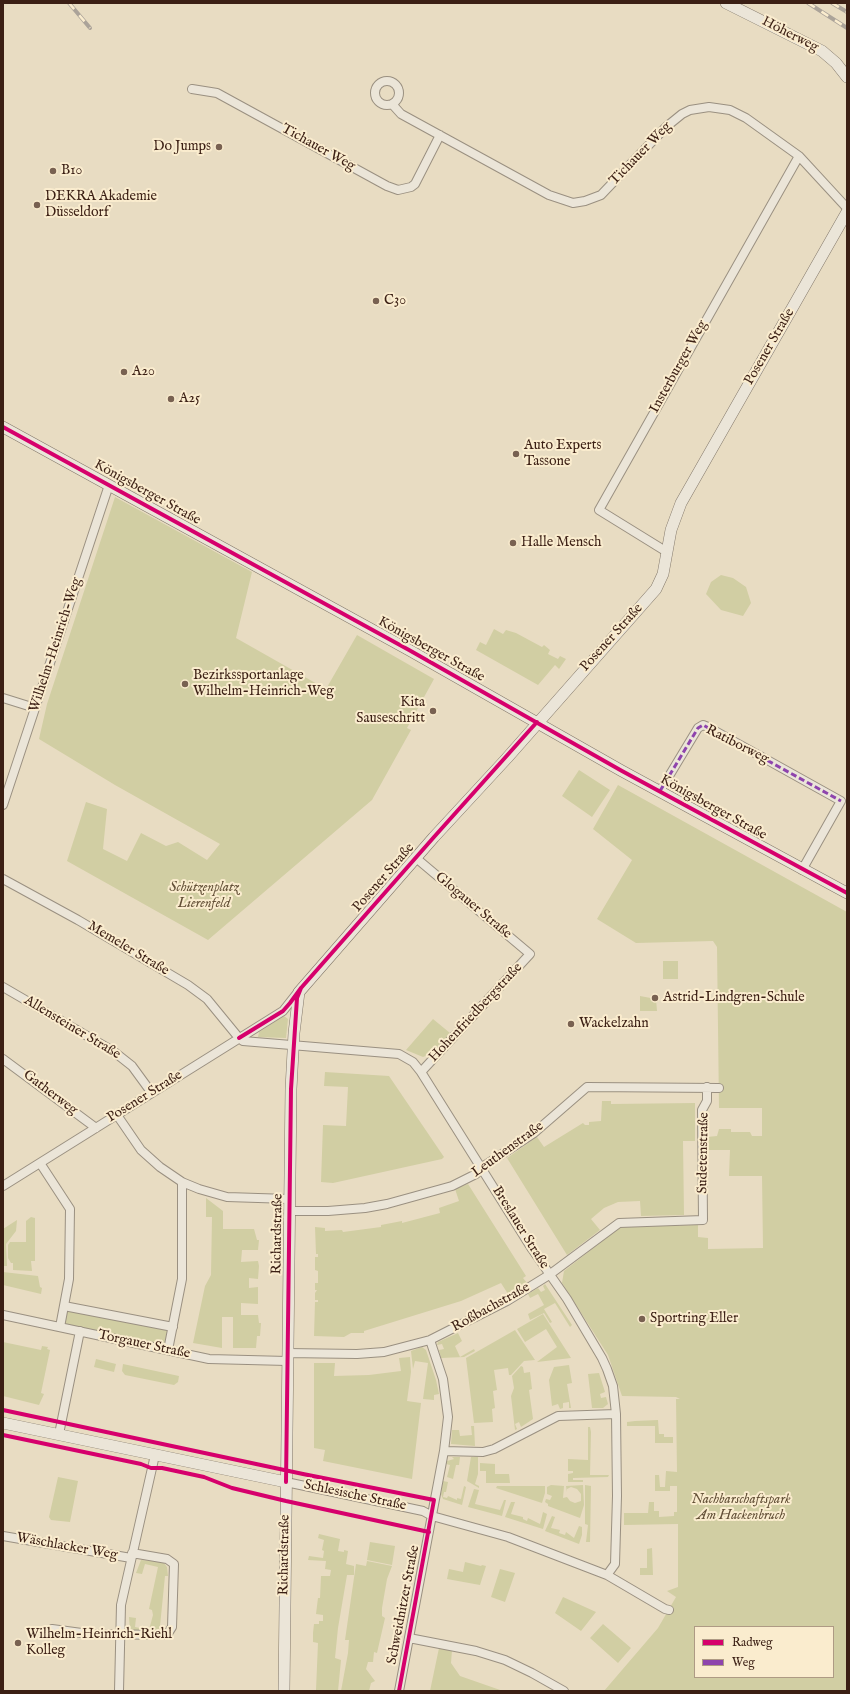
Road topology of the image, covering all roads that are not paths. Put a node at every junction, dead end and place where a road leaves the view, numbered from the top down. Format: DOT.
graph roads {
  1 [pos="726,3"];
  2 [pos="847,77"];
  3 [pos="192,89"];
  4 [pos="392,104"];
  5 [pos="440,135"];
  6 [pos="798,156"];
  7 [pos="847,208"];
  8 [pos="847,212"];
  9 [pos="3,427"];
  10 [pos="109,485"];
  11 [pos="667,552"];
  12 [pos="3,698"];
  13 [pos="35,708"];
  14 [pos="537,722"];
  15 [pos="660,791"];
  16 [pos="3,805"];
  17 [pos="416,858"];
  18 [pos="802,870"];
  19 [pos="3,879"];
  20 [pos="847,893"];
  21 [pos="530,954"];
  22 [pos="3,988"];
  23 [pos="301,988"];
  24 [pos="239,1038"];
  25 [pos="293,1045"];
  26 [pos="3,1059"];
  27 [pos="421,1072"];
  28 [pos="707,1087"];
  29 [pos="719,1088"];
  30 [pos="151,1092"];
  31 [pos="117,1115"];
  32 [pos="96,1128"];
  33 [pos="40,1163"];
  34 [pos="481,1168"];
  35 [pos="182,1182"];
  36 [pos="3,1186"];
  37 [pos="289,1199"];
  38 [pos="289,1211"];
  39 [pos="703,1220"];
  40 [pos="549,1275"];
  41 [pos="64,1306"];
  42 [pos="3,1315"];
  43 [pos="60,1327"];
  44 [pos="172,1327"];
  45 [pos="80,1331"];
  46 [pos="430,1340"];
  47 [pos="168,1350"];
  48 [pos="287,1357"];
  49 [pos="616,1414"];
  50 [pos="3,1422"];
  51 [pos="59,1434"];
  52 [pos="444,1451"];
  53 [pos="155,1455"];
  54 [pos="286,1482"];
  55 [pos="432,1516"];
  56 [pos="3,1536"];
  57 [pos="132,1556"];
  58 [pos="607,1575"];
  59 [pos="669,1610"];
  60 [pos="52,1628"];
  61 [pos="122,1636"];
  62 [pos="409,1638"];
  63 [pos="553,1688"];
  64 [pos="119,1691"];
  65 [pos="284,1691"];
  66 [pos="399,1691"];
  67 [pos="564,1691"];
  1 -- 2 [label="street, Höherweg"];
  3 -- 5 [label="street, Tichauer Weg"];
  4 -- 5 [label="street, Tichauer Weg"];
  5 -- 6 [label="street, Tichauer Weg"];
  6 -- 7 [label="street, Tichauer Weg"];
  6 -- 11 [label="street, Insterburger Weg"];
  8 -- 11 [label="street, Posener Straße"];
  9 -- 10 [label="street, Königsberger Straße"];
  10 -- 13 [label="street, Wilhelm-Heinrich-Weg"];
  10 -- 14 [label="street, Königsberger Straße"];
  11 -- 14 [label="street, Posener Straße"];
  12 -- 13 [label="street"];
  13 -- 16 [label="street, Wilhelm-Heinrich-Weg"];
  14 -- 15 [label="street, Königsberger Straße"];
  14 -- 17 [label="street, Posener Straße"];
  15 -- 18 [label="street, Königsberger Straße"];
  15 -- 18 [label="street, Ratiborweg"];
  17 -- 21 [label="street, Glogauer Straße"];
  17 -- 23 [label="street, Posener Straße"];
  18 -- 20 [label="street, Königsberger Straße"];
  19 -- 24 [label="street, Memeler Straße"];
  21 -- 27 [label="street, Hohenfriedbergstraße"];
  22 -- 30 [label="street, Allensteiner Straße"];
  23 -- 24 [label="street, Posener Straße"];
  23 -- 25 [label="street, Richardstraße"];
  24 -- 25 [label="street, Breslauer Straße"];
  24 -- 30 [label="street, Posener Straße"];
  25 -- 27 [label="street, Breslauer Straße"];
  25 -- 37 [label="street, Richardstraße"];
  26 -- 32 [label="street, Gatherweg"];
  27 -- 34 [label="street, Breslauer Straße"];
  28 -- 29 [label="street, Leuthenstraße"];
  28 -- 34 [label="street, Leuthenstraße"];
  28 -- 39 [label="street, Sudetenstraße"];
  30 -- 31 [label="street, Posener Straße"];
  31 -- 32 [label="street, Posener Straße"];
  31 -- 35 [label="street"];
  32 -- 33 [label="street, Posener Straße"];
  33 -- 36 [label="street, Posener Straße"];
  33 -- 41 [label="street"];
  34 -- 38 [label="street, Leuthenstraße"];
  34 -- 40 [label="street, Breslauer Straße"];
  35 -- 37 [label="street"];
  35 -- 44 [label="street"];
  37 -- 38 [label="street, Richardstraße"];
  38 -- 48 [label="street, Richardstraße"];
  39 -- 40 [label="street, Roßbachstraße"];
  40 -- 46 [label="street, Roßbachstraße"];
  40 -- 49 [label="street, Breslauer Straße"];
  41 -- 43 [label="street"];
  41 -- 44 [label="street, Torgauer Straße"];
  42 -- 43 [label="street, Torgauer Straße"];
  43 -- 45 [label="street, Torgauer Straße"];
  44 -- 47 [label="street"];
  45 -- 47 [label="street, Torgauer Straße"];
  45 -- 51 [label="street"];
  46 -- 48 [label="street, Roßbachstraße"];
  46 -- 52 [label="street, Schweidnitzer Straße"];
  47 -- 48 [label="street, Torgauer Straße"];
  48 -- 54 [label="street, Richardstraße"];
  49 -- 52 [label="street"];
  49 -- 58 [label="street, Breslauer Straße"];
  50 -- 51 [label="street, Schlesische Straße"];
  51 -- 53 [label="street, Schlesische Straße"];
  52 -- 55 [label="street, Schweidnitzer Straße"];
  53 -- 54 [label="street, Schlesische Straße"];
  53 -- 57 [label="street"];
  54 -- 55 [label="street, Schlesische Straße"];
  54 -- 65 [label="street, Richardstraße"];
  55 -- 58 [label="street, Schlesische Straße"];
  55 -- 62 [label="street, Schweidnitzer Straße"];
  56 -- 57 [label="street, Wäschlacker Weg"];
  57 -- 61 [label="street"];
  57 -- 61 [label="street, Wäschlacker Weg"];
  58 -- 59 [label="street, Schlesische Straße"];
  60 -- 61 [label="street"];
  61 -- 64 [label="street"];
  62 -- 63 [label="street"];
  62 -- 66 [label="street, Schweidnitzer Straße"];
  63 -- 67 [label="street"];
}
